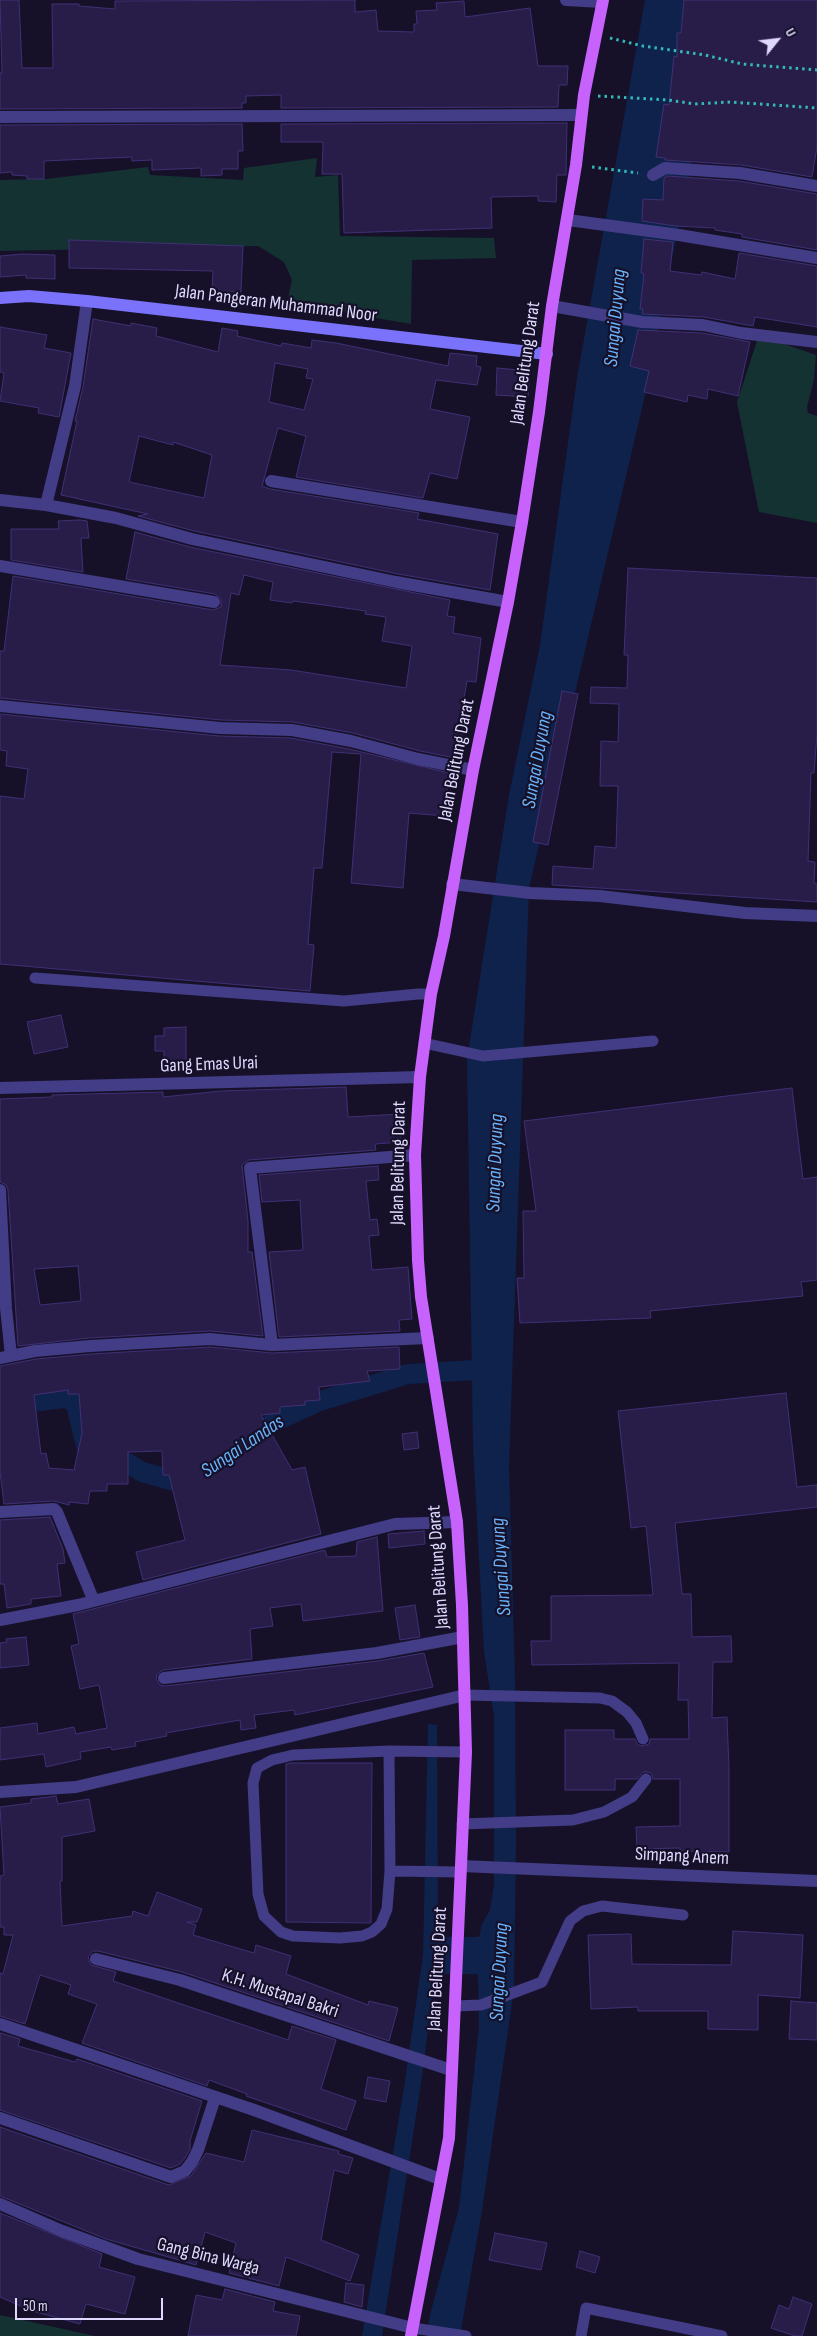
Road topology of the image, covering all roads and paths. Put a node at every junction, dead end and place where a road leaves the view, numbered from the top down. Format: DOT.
graph roads {
  1 [pos="566,0"];
  2 [pos="602,1"];
  3 [pos="595,34"];
  4 [pos="817,70"];
  5 [pos="584,95"];
  6 [pos="817,108"];
  7 [pos="581,115"];
  8 [pos="0,117"];
  9 [pos="576,165"];
  10 [pos="653,175"];
  11 [pos="817,186"];
  12 [pos="568,220"];
  13 [pos="817,258"];
  14 [pos="0,298"];
  15 [pos="87,300"];
  16 [pos="552,306"];
  17 [pos="817,342"];
  18 [pos="547,354"];
  19 [pos="271,481"];
  20 [pos="0,500"];
  21 [pos="46,505"];
  22 [pos="522,522"];
  23 [pos="0,566"];
  24 [pos="214,602"];
  25 [pos="508,602"];
  26 [pos="0,706"];
  27 [pos="473,770"];
  28 [pos="452,884"];
  29 [pos="817,916"];
  30 [pos="35,978"];
  31 [pos="431,994"];
  32 [pos="653,1041"];
  33 [pos="424,1043"];
  34 [pos="420,1077"];
  35 [pos="0,1088"];
  36 [pos="415,1155"];
  37 [pos="0,1190"];
  38 [pos="2,1277"];
  39 [pos="428,1338"];
  40 [pos="272,1345"];
  41 [pos="6,1357"];
  42 [pos="0,1512"];
  43 [pos="458,1522"];
  44 [pos="93,1599"];
  45 [pos="0,1620"];
  46 [pos="463,1638"];
  47 [pos="164,1678"];
  48 [pos="465,1695"];
  49 [pos="643,1738"];
  50 [pos="389,1752"];
  51 [pos="466,1752"];
  52 [pos="646,1779"];
  53 [pos="0,1791"];
  54 [pos="462,1824"];
  55 [pos="460,1869"];
  56 [pos="390,1871"];
  57 [pos="817,1881"];
  58 [pos="683,1915"];
  59 [pos="96,1959"];
  60 [pos="455,1999"];
  61 [pos="0,2024"];
  62 [pos="451,2070"];
  63 [pos="216,2098"];
  64 [pos="0,2118"];
  65 [pos="440,2180"];
  66 [pos="0,2204"];
  67 [pos="676,2331"];
  68 [pos="412,2332"];
  69 [pos="462,2335"];
  70 [pos="581,2336"];
  71 [pos="722,2336"];
  1 -- 2 [label="street"];
  2 -- 3 [label="main road, Jalan Belitung Darat"];
  3 -- 4 [label="path"];
  3 -- 5 [label="main road, Jalan Belitung Darat"];
  5 -- 6 [label="path"];
  5 -- 7 [label="main road, Jalan Belitung Darat"];
  7 -- 8 [label="street"];
  7 -- 9 [label="main road, Jalan Belitung Darat"];
  9 -- 10 [label="path"];
  9 -- 12 [label="main road, Jalan Belitung Darat"];
  10 -- 11 [label="street"];
  12 -- 13 [label="street"];
  12 -- 16 [label="main road, Jalan Belitung Darat"];
  14 -- 15 [label="main road, Jalan Pangeran Muhammad Noor"];
  15 -- 18 [label="main road, Jalan Pangeran Muhammad Noor"];
  15 -- 21 [label="street"];
  16 -- 17 [label="street"];
  16 -- 18 [label="main road, Jalan Belitung Darat"];
  18 -- 22 [label="main road, Jalan Belitung Darat"];
  19 -- 22 [label="street"];
  20 -- 21 [label="street"];
  21 -- 25 [label="street"];
  22 -- 25 [label="main road, Jalan Belitung Darat"];
  23 -- 24 [label="street"];
  25 -- 27 [label="main road, Jalan Belitung Darat"];
  26 -- 27 [label="street"];
  27 -- 28 [label="main road, Jalan Belitung Darat"];
  28 -- 29 [label="street"];
  28 -- 31 [label="main road, Jalan Belitung Darat"];
  30 -- 31 [label="lane"];
  31 -- 33 [label="main road, Jalan Belitung Darat"];
  32 -- 33 [label="lane"];
  33 -- 34 [label="main road, Jalan Belitung Darat"];
  34 -- 35 [label="street, Gang Emas Urai"];
  34 -- 36 [label="main road, Jalan Belitung Darat"];
  36 -- 39 [label="main road, Jalan Belitung Darat"];
  36 -- 40 [label="street"];
  37 -- 38 [label="street"];
  38 -- 41 [label="street"];
  39 -- 40 [label="street"];
  39 -- 43 [label="main road, Jalan Belitung Darat"];
  40 -- 41 [label="street"];
  42 -- 44 [label="street"];
  43 -- 44 [label="street"];
  43 -- 46 [label="main road, Jalan Belitung Darat"];
  44 -- 45 [label="street"];
  46 -- 47 [label="street"];
  46 -- 48 [label="main road, Jalan Belitung Darat"];
  48 -- 49 [label="lane"];
  48 -- 51 [label="main road, Jalan Belitung Darat"];
  48 -- 53 [label="street"];
  50 -- 51 [label="lane"];
  50 -- 56 [label="lane"];
  50 -- 56 [label="lane"];
  51 -- 54 [label="main road, Jalan Belitung Darat"];
  52 -- 54 [label="lane"];
  54 -- 55 [label="main road, Jalan Belitung Darat"];
  55 -- 56 [label="lane"];
  55 -- 57 [label="street, Simpang Anem"];
  55 -- 60 [label="main road, Jalan Belitung Darat"];
  58 -- 60 [label="lane"];
  59 -- 62 [label="street, K.H. Mustapal Bakri"];
  60 -- 62 [label="main road, Jalan Belitung Darat"];
  61 -- 63 [label="street"];
  62 -- 65 [label="main road, Jalan Belitung Darat"];
  63 -- 64 [label="street"];
  63 -- 65 [label="street"];
  65 -- 68 [label="main road, Jalan Belitung Darat"];
  66 -- 68 [label="street, Gang Bina Warga"];
  67 -- 70 [label="lane"];
  67 -- 71 [label="lane"];
  68 -- 69 [label="lane"];
}
